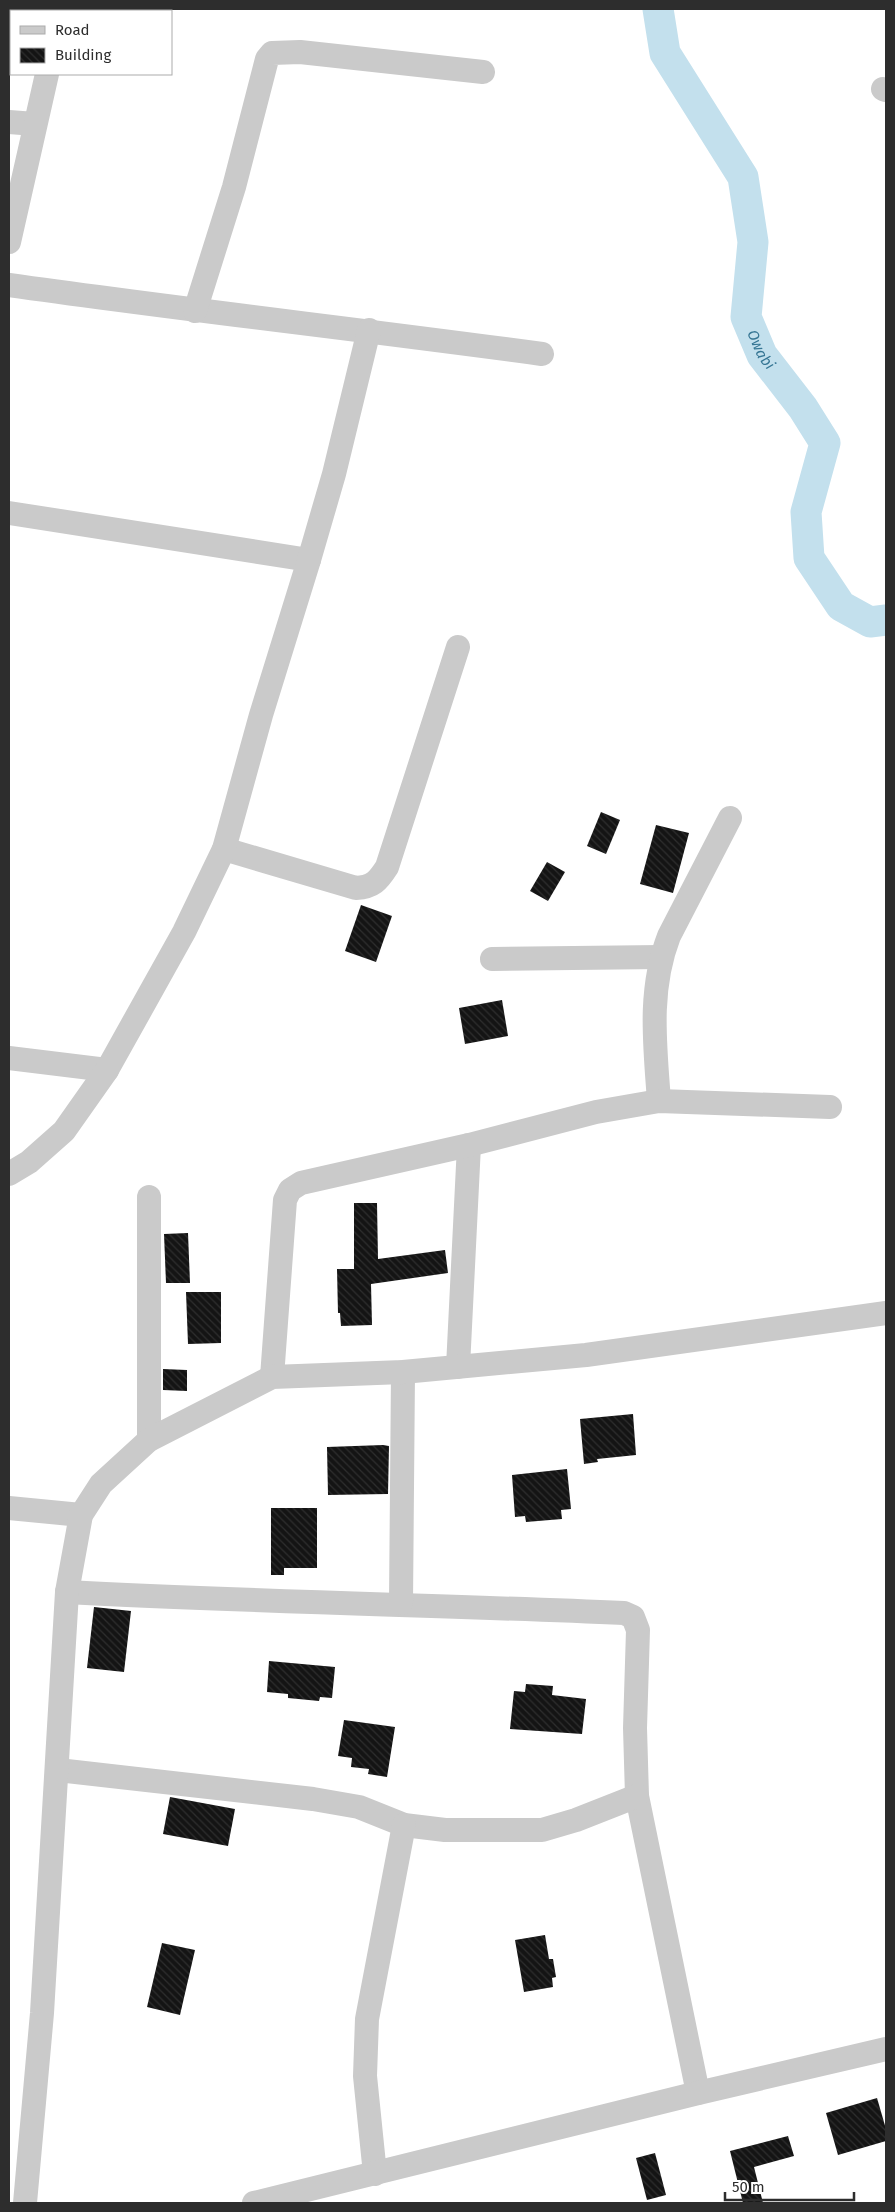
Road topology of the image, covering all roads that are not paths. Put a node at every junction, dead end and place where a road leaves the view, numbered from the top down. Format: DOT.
graph roads {
  1 [pos="482,72"];
  2 [pos="48,75"];
  3 [pos="9,122"];
  4 [pos="35,124"];
  5 [pos="9,242"];
  6 [pos="9,285"];
  7 [pos="195,311"];
  8 [pos="369,330"];
  9 [pos="542,354"];
  10 [pos="9,513"];
  11 [pos="309,560"];
  12 [pos="458,647"];
  13 [pos="730,818"];
  14 [pos="224,848"];
  15 [pos="661,957"];
  16 [pos="492,959"];
  17 [pos="9,1058"];
  18 [pos="107,1070"];
  19 [pos="659,1101"];
  20 [pos="830,1107"];
  21 [pos="469,1145"];
  22 [pos="9,1174"];
  23 [pos="149,1197"];
  24 [pos="886,1314"];
  25 [pos="458,1367"];
  26 [pos="403,1372"];
  27 [pos="272,1377"];
  28 [pos="149,1440"];
  29 [pos="9,1508"];
  30 [pos="80,1515"];
  31 [pos="67,1592"];
  32 [pos="401,1604"];
  33 [pos="58,1770"];
  34 [pos="637,1796"];
  35 [pos="404,1825"];
  36 [pos="886,2049"];
  37 [pos="698,2092"];
  38 [pos="375,2174"];
  39 [pos="25,2203"];
  40 [pos="254,2203"];
  1 -- 7 [label="street"];
  2 -- 4 [label="street"];
  3 -- 4 [label="street"];
  4 -- 5 [label="street"];
  6 -- 7 [label="street"];
  7 -- 8 [label="street"];
  8 -- 9 [label="street"];
  8 -- 11 [label="street"];
  10 -- 11 [label="street"];
  11 -- 14 [label="street"];
  12 -- 14 [label="street"];
  13 -- 15 [label="street"];
  14 -- 18 [label="street"];
  15 -- 16 [label="street"];
  15 -- 19 [label="street"];
  17 -- 18 [label="street"];
  18 -- 22 [label="street"];
  19 -- 20 [label="street"];
  19 -- 21 [label="street"];
  21 -- 25 [label="street"];
  21 -- 27 [label="street"];
  23 -- 28 [label="street"];
  24 -- 25 [label="street"];
  25 -- 26 [label="street"];
  26 -- 27 [label="street"];
  26 -- 32 [label="street"];
  27 -- 28 [label="street"];
  28 -- 30 [label="street"];
  29 -- 30 [label="street"];
  30 -- 31 [label="street"];
  31 -- 32 [label="street"];
  31 -- 33 [label="street"];
  32 -- 34 [label="street"];
  33 -- 35 [label="street"];
  33 -- 39 [label="street"];
  34 -- 35 [label="street"];
  34 -- 37 [label="street"];
  35 -- 38 [label="street"];
  36 -- 37 [label="street"];
  37 -- 38 [label="street"];
  38 -- 40 [label="street"];
}
